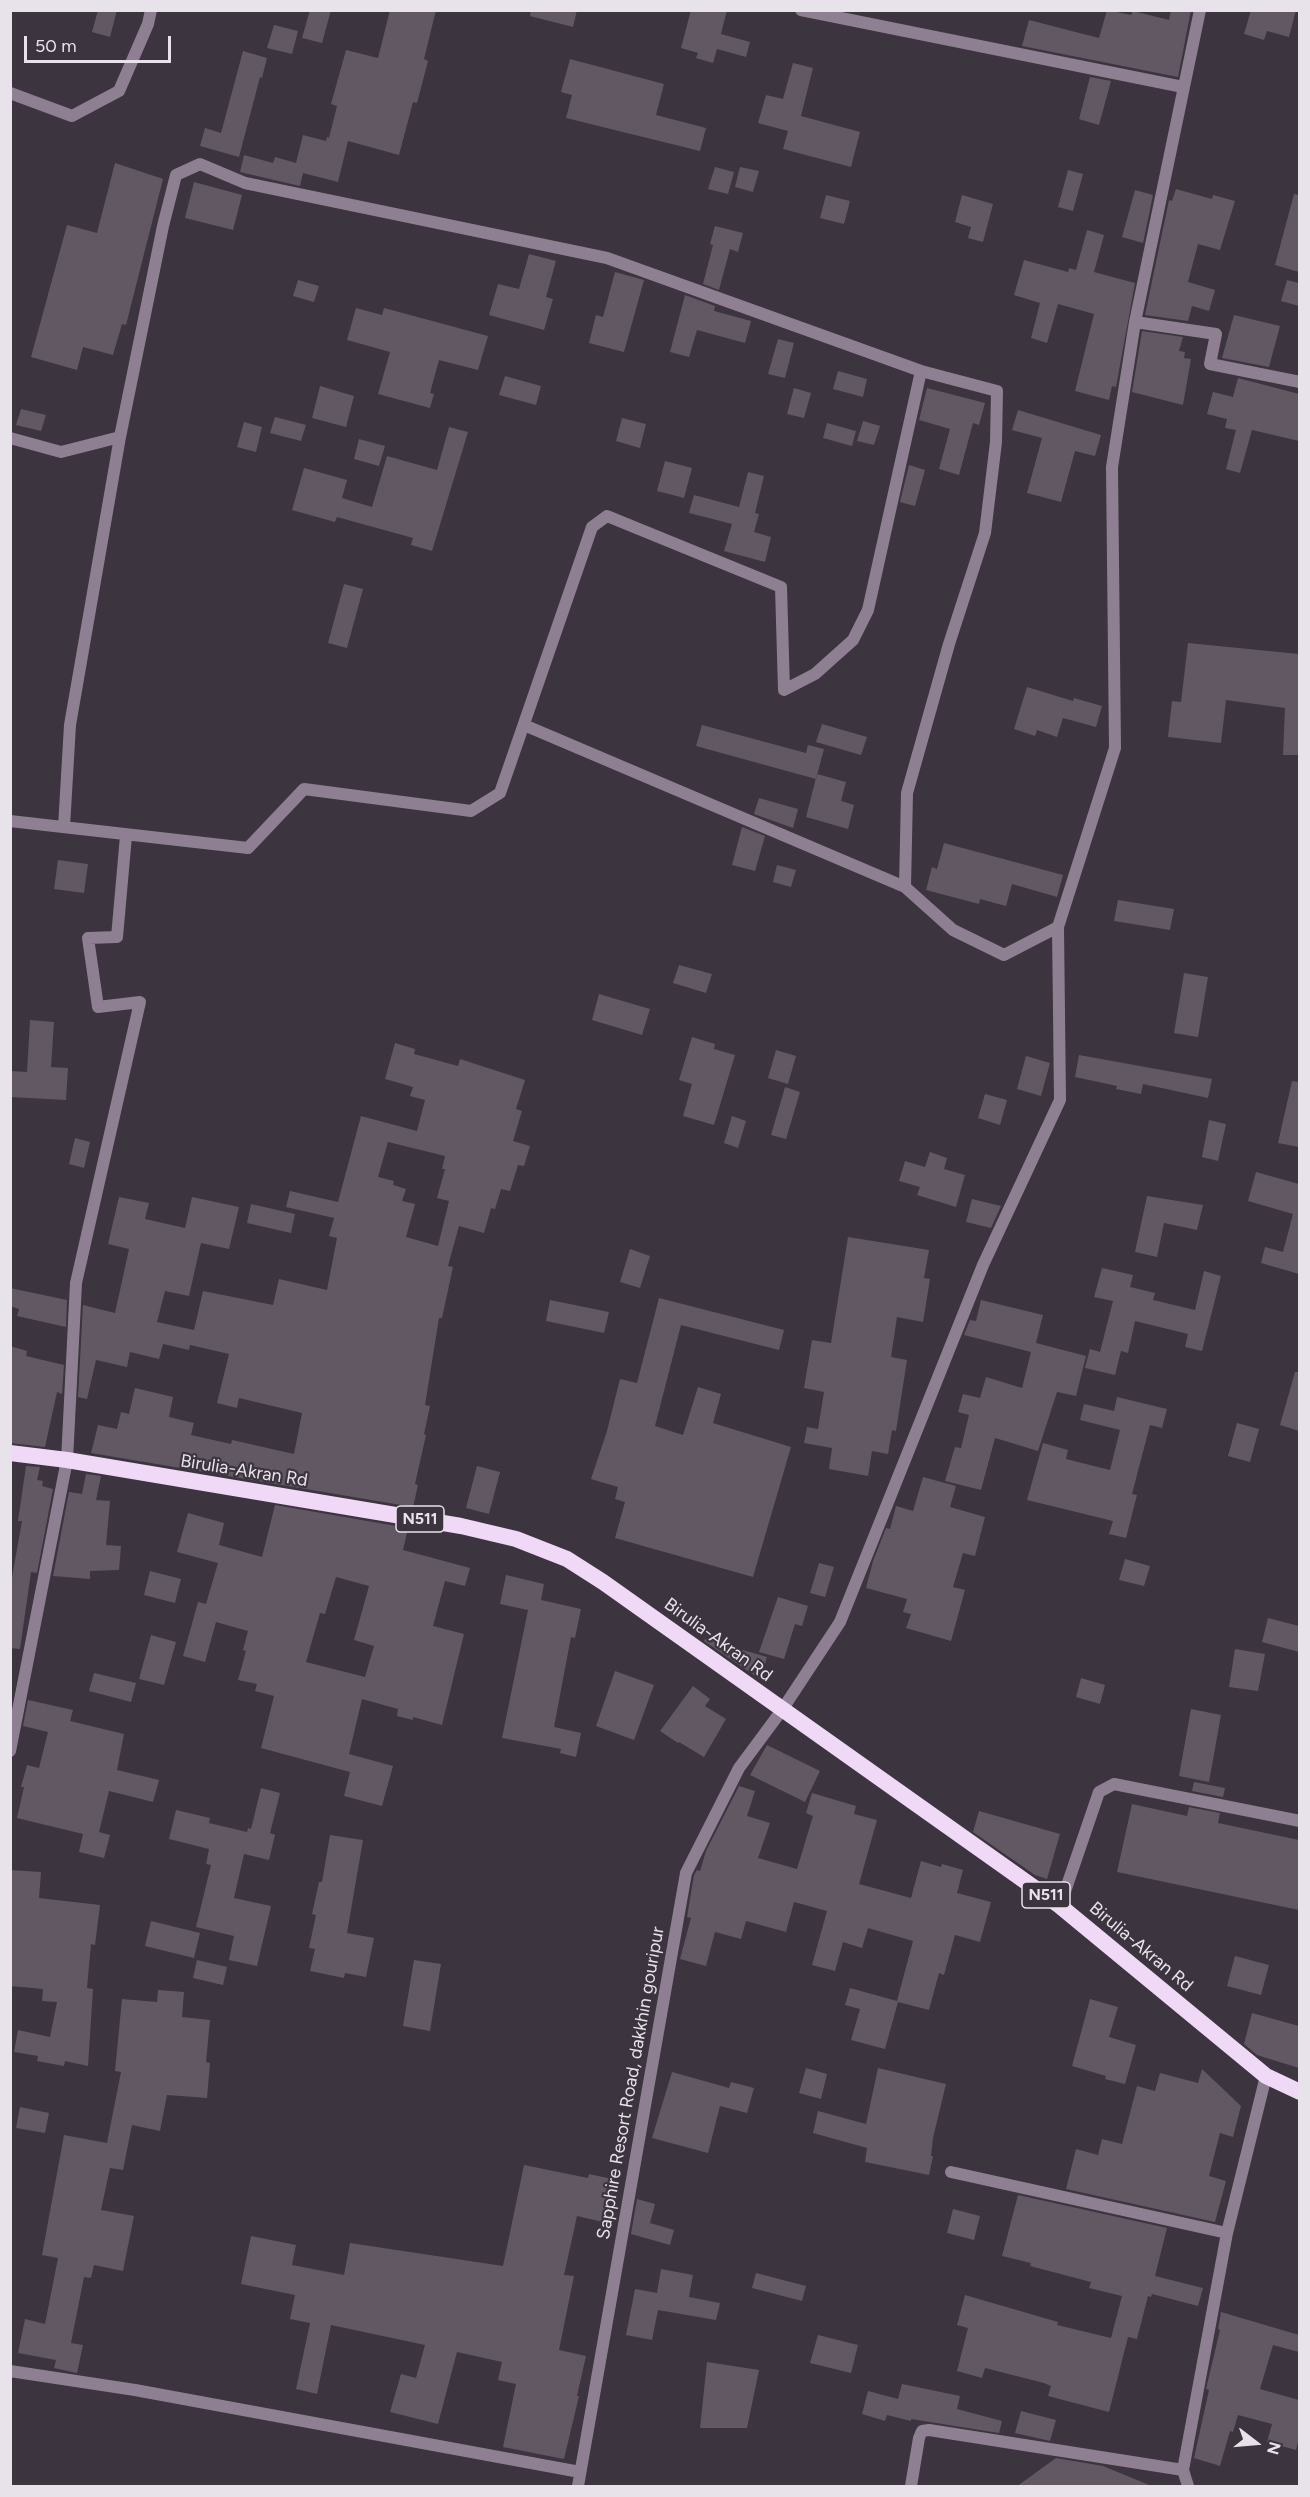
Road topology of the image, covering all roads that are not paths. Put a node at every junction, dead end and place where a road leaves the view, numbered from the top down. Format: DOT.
graph roads {
  1 [pos="151,10"];
  2 [pos="801,10"];
  3 [pos="1200,10"];
  4 [pos="1183,87"];
  5 [pos="10,93"];
  6 [pos="1136,322"];
  7 [pos="921,371"];
  8 [pos="1299,382"];
  9 [pos="120,437"];
  10 [pos="10,438"];
  11 [pos="524,725"];
  12 [pos="10,821"];
  13 [pos="64,827"];
  14 [pos="126,836"];
  15 [pos="904,887"];
  16 [pos="1058,927"];
  17 [pos="10,1454"];
  18 [pos="67,1460"];
  19 [pos="782,1710"];
  20 [pos="10,1751"];
  21 [pos="1299,1821"];
  22 [pos="1060,1905"];
  23 [pos="1266,2076"];
  24 [pos="1299,2092"];
  25 [pos="951,2172"];
  26 [pos="1227,2233"];
  27 [pos="10,2371"];
  28 [pos="1183,2470"];
  29 [pos="580,2472"];
  30 [pos="578,2487"];
  31 [pos="911,2487"];
  32 [pos="1188,2487"];
  1 -- 5 [label="street"];
  2 -- 4 [label="street"];
  3 -- 4 [label="street, Sapphire Resort Road, dakkhin gouripur"];
  4 -- 6 [label="street, Sapphire Resort Road, dakkhin gouripur"];
  6 -- 8 [label="street"];
  6 -- 16 [label="street, Sapphire Resort Road, dakkhin gouripur"];
  7 -- 9 [label="street"];
  7 -- 11 [label="street"];
  7 -- 15 [label="street"];
  9 -- 10 [label="street"];
  9 -- 13 [label="street"];
  11 -- 14 [label="street"];
  11 -- 15 [label="street"];
  12 -- 13 [label="street"];
  13 -- 14 [label="street"];
  14 -- 18 [label="street"];
  15 -- 16 [label="street"];
  16 -- 19 [label="street, Sapphire Resort Road, dakkhin gouripur"];
  17 -- 18 [label="highway, Birulia-Akran Rd / N511"];
  18 -- 19 [label="highway, Birulia-Akran Rd / N511"];
  18 -- 20 [label="street"];
  19 -- 22 [label="highway, Birulia-Akran Rd / N511"];
  19 -- 29 [label="street, Sapphire Resort Road, dakkhin gouripur"];
  21 -- 22 [label="street"];
  22 -- 23 [label="highway, Birulia-Akran Rd / N511"];
  23 -- 24 [label="highway, Birulia-Akran Rd / N511"];
  23 -- 26 [label="street"];
  25 -- 26 [label="street"];
  26 -- 28 [label="street"];
  27 -- 29 [label="street"];
  28 -- 31 [label="street"];
  28 -- 32 [label="street"];
  29 -- 30 [label="street, Sapphire Resort Road, dakkhin gouripur"];
}
